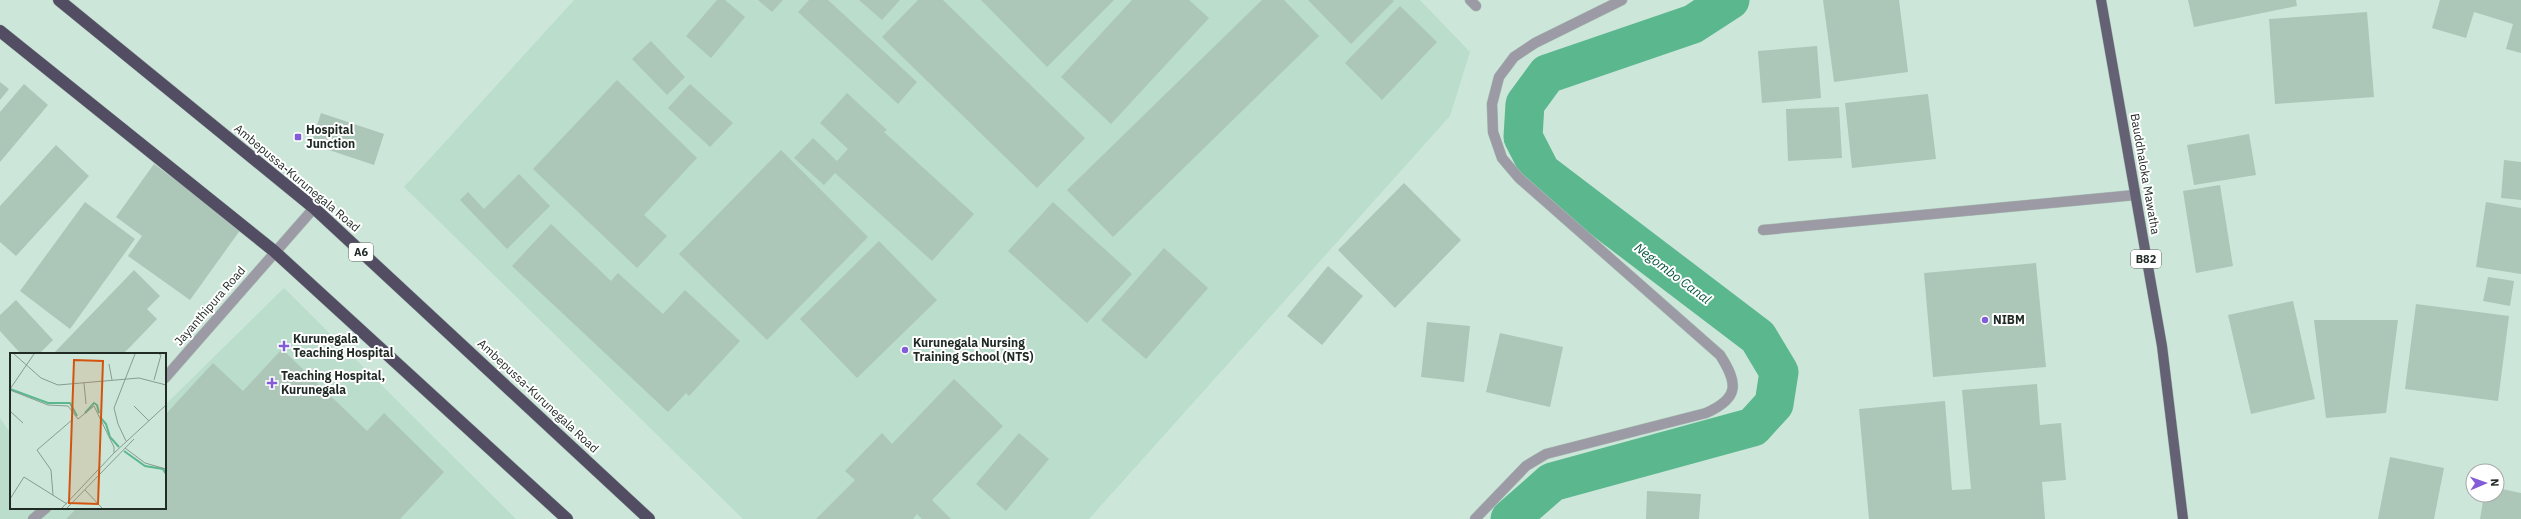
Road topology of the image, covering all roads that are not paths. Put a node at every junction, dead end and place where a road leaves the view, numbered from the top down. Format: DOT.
graph roads {
  1 [pos="59,0"];
  2 [pos="1622,0"];
  3 [pos="2101,0"];
  4 [pos="0,31"];
  5 [pos="2135,195"];
  6 [pos="314,208"];
  7 [pos="1763,230"];
  8 [pos="274,251"];
  9 [pos="166,377"];
  10 [pos="45,509"];
  11 [pos="33,519"];
  12 [pos="567,519"];
  13 [pos="649,519"];
  14 [pos="1475,519"];
  15 [pos="2183,519"];
  1 -- 6 [label="highway, Ambepussa-Kurunegala Road / A6"];
  2 -- 14 [label="street"];
  3 -- 5 [label="main road, Bauddhaloka Mawatha / B82"];
  4 -- 8 [label="highway"];
  5 -- 7 [label="street"];
  5 -- 15 [label="main road, Bauddhaloka Mawatha / B82"];
  6 -- 8 [label="street, Jayanthipura Road"];
  6 -- 13 [label="highway, Ambepussa-Kurunegala Road / A6"];
  8 -- 9 [label="street, Jayanthipura Road"];
  8 -- 12 [label="highway"];
  10 -- 11 [label="street"];
}
